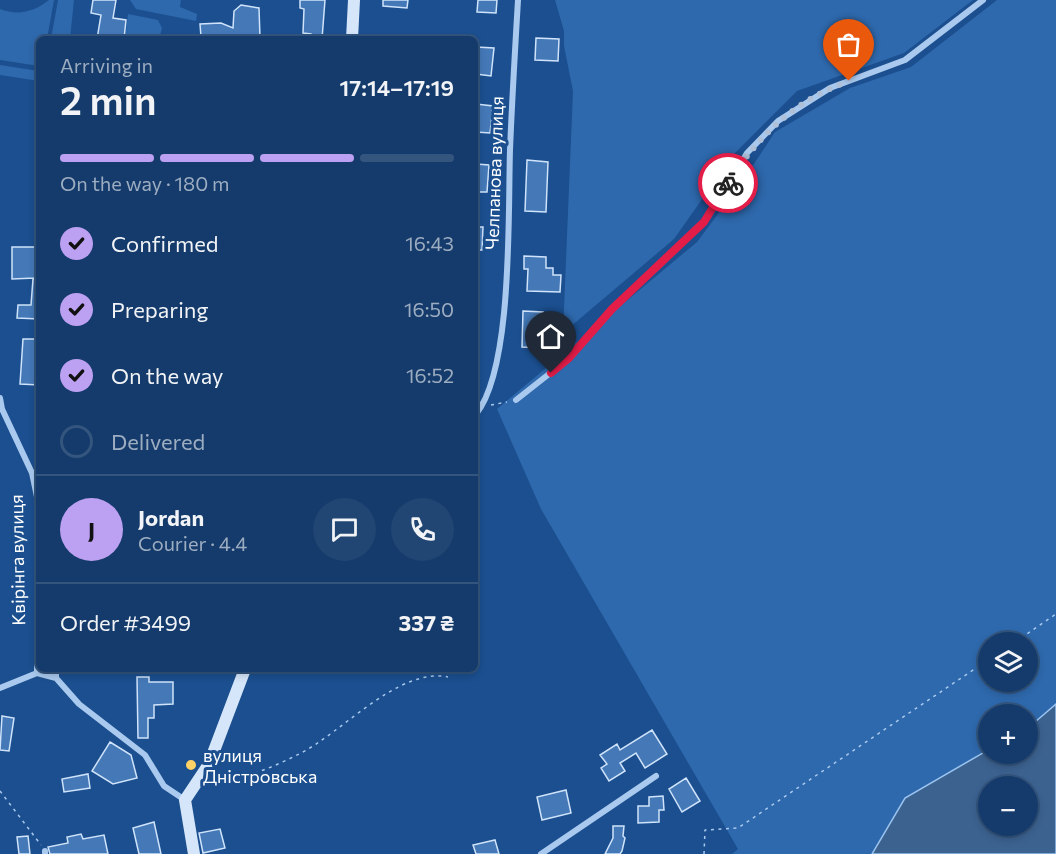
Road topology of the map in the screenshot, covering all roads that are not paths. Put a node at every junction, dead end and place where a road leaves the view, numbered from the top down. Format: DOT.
graph roads {
  1 [pos="354,0"];
  2 [pos="518,0"];
  3 [pos="982,0"];
  4 [pos="352,36"];
  5 [pos="0,398"];
  6 [pos="516,400"];
  7 [pos="478,411"];
  8 [pos="36,492"];
  9 [pos="56,672"];
  10 [pos="244,672"];
  11 [pos="37,673"];
  12 [pos="56,678"];
  13 [pos="0,688"];
  14 [pos="656,776"];
  15 [pos="185,800"];
  16 [pos="194,854"];
  17 [pos="541,854"];
  1 -- 4 [label="street"];
  2 -- 7 [label="street, Челпанова вулиця"];
  3 -- 6 [label="street"];
  5 -- 8 [label="street, Квірінга вулиця"];
  9 -- 12 [label="street"];
  10 -- 15 [label="street"];
  11 -- 12 [label="street"];
  11 -- 13 [label="street"];
  12 -- 15 [label="street"];
  14 -- 17 [label="street"];
  15 -- 16 [label="street"];
}
